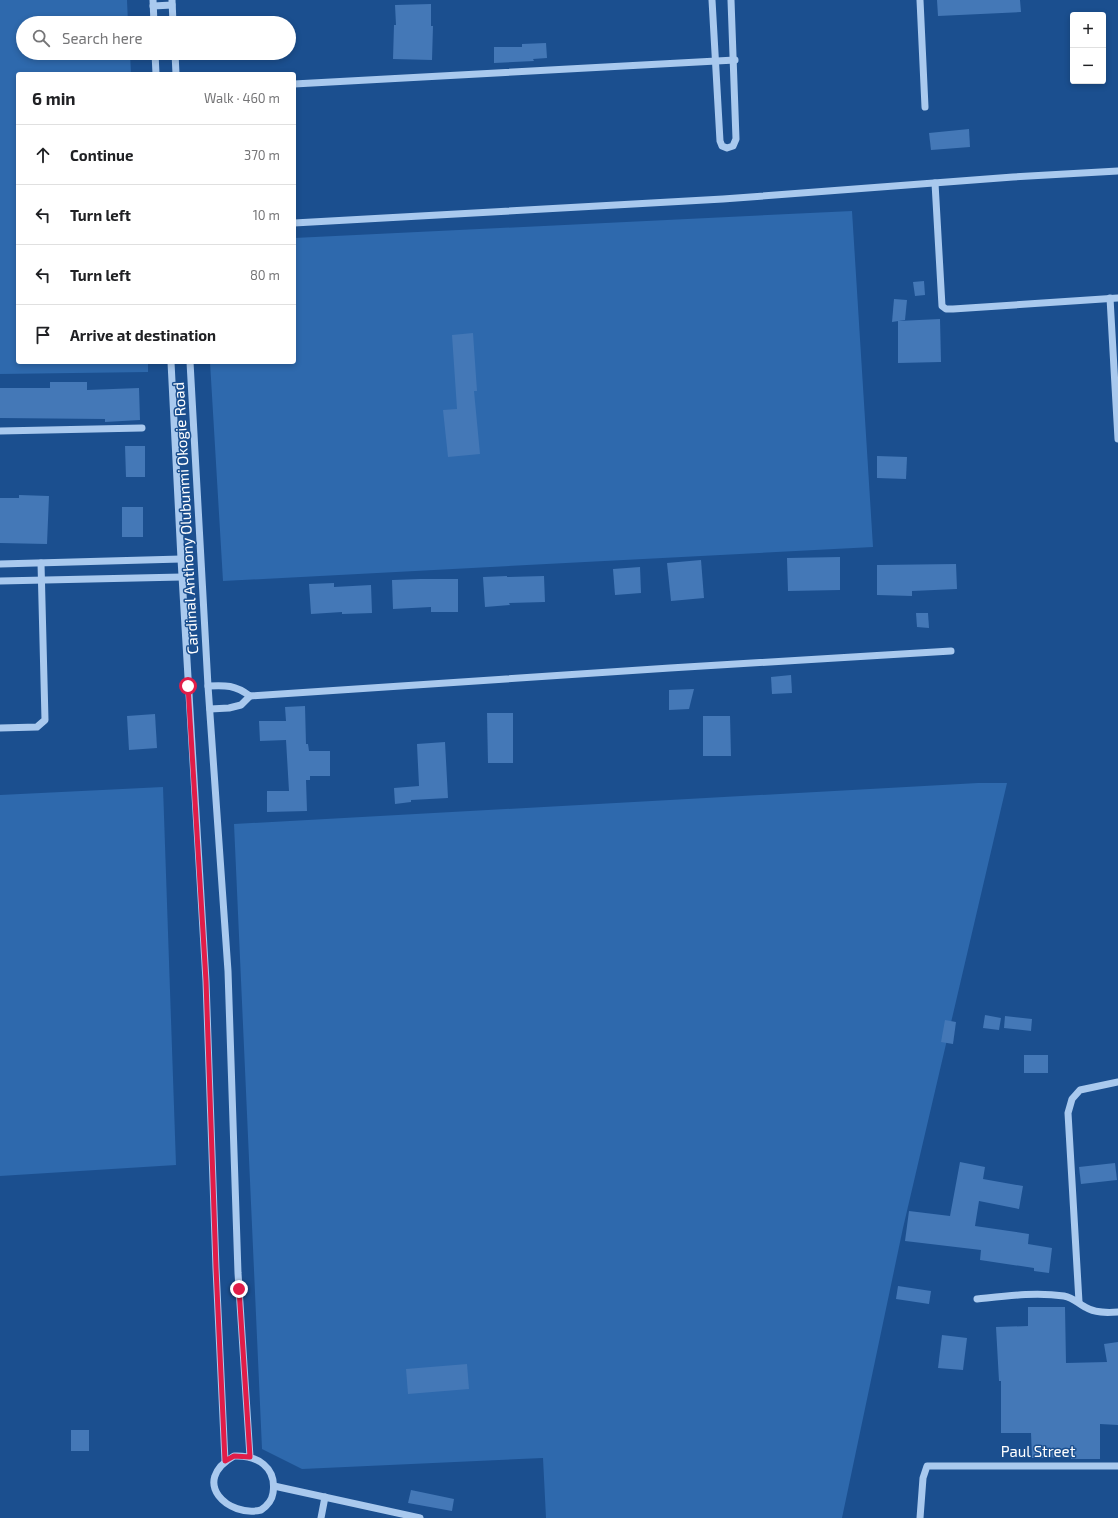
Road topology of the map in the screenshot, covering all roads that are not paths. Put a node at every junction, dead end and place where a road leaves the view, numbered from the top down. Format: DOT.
graph roads {
  1 [pos="712,0"];
  2 [pos="731,0"];
  3 [pos="920,0"];
  4 [pos="172,2"];
  5 [pos="153,3"];
  6 [pos="154,16"];
  7 [pos="173,16"];
  8 [pos="155,60"];
  9 [pos="175,60"];
  10 [pos="735,60"];
  11 [pos="716,61"];
  12 [pos="156,72"];
  13 [pos="176,72"];
  14 [pos="296,84"];
  15 [pos="925,107"];
  16 [pos="1118,171"];
  17 [pos="935,183"];
  18 [pos="296,223"];
  19 [pos="1110,298"];
  20 [pos="1118,298"];
  21 [pos="171,364"];
  22 [pos="190,364"];
  23 [pos="142,428"];
  24 [pos="0,431"];
  25 [pos="1118,440"];
  26 [pos="180,559"];
  27 [pos="41,563"];
  28 [pos="0,564"];
  29 [pos="182,577"];
  30 [pos="42,580"];
  31 [pos="0,581"];
  32 [pos="951,651"];
  33 [pos="208,686"];
  34 [pos="250,696"];
  35 [pos="210,709"];
  36 [pos="0,728"];
  37 [pos="1118,1082"];
  38 [pos="977,1299"];
  39 [pos="1079,1302"];
  40 [pos="1118,1312"];
  41 [pos="250,1457"];
  42 [pos="225,1461"];
  43 [pos="1118,1466"];
  44 [pos="274,1486"];
  45 [pos="325,1497"];
  46 [pos="257,1516"];
  47 [pos="321,1518"];
  48 [pos="420,1518"];
  49 [pos="920,1518"];
  1 -- 11 [label="street"];
  2 -- 10 [label="street"];
  3 -- 15 [label="street"];
  4 -- 5 [label="street"];
  4 -- 7 [label="street"];
  5 -- 6 [label="street"];
  8 -- 12 [label="street"];
  9 -- 13 [label="street"];
  10 -- 11 [label="street"];
  10 -- 11 [label="street"];
  11 -- 14 [label="street"];
  16 -- 17 [label="street"];
  17 -- 18 [label="street"];
  17 -- 19 [label="street"];
  19 -- 20 [label="street"];
  19 -- 25 [label="street"];
  21 -- 26 [label="street, Cardinal Anthony Olubunmi Okogie Road"];
  22 -- 33 [label="street, Cardinal Anthony Olubunmi Okogie Road"];
  23 -- 24 [label="street"];
  26 -- 27 [label="street"];
  26 -- 29 [label="street, Cardinal Anthony Olubunmi Okogie Road"];
  27 -- 28 [label="street"];
  27 -- 30 [label="street"];
  29 -- 30 [label="street"];
  29 -- 42 [label="street, Cardinal Anthony Olubunmi Okogie Road"];
  30 -- 31 [label="street"];
  30 -- 36 [label="street"];
  32 -- 34 [label="street"];
  33 -- 34 [label="street"];
  33 -- 35 [label="street, Cardinal Anthony Olubunmi Okogie Road"];
  34 -- 35 [label="street"];
  35 -- 41 [label="street, Cardinal Anthony Olubunmi Okogie Road"];
  37 -- 39 [label="street"];
  38 -- 39 [label="street"];
  39 -- 40 [label="street"];
  41 -- 42 [label="street"];
  41 -- 44 [label="street"];
  42 -- 46 [label="street"];
  43 -- 49 [label="street, Paul Street"];
  44 -- 45 [label="street"];
  44 -- 46 [label="street"];
  45 -- 47 [label="street"];
  45 -- 48 [label="street"];
}
